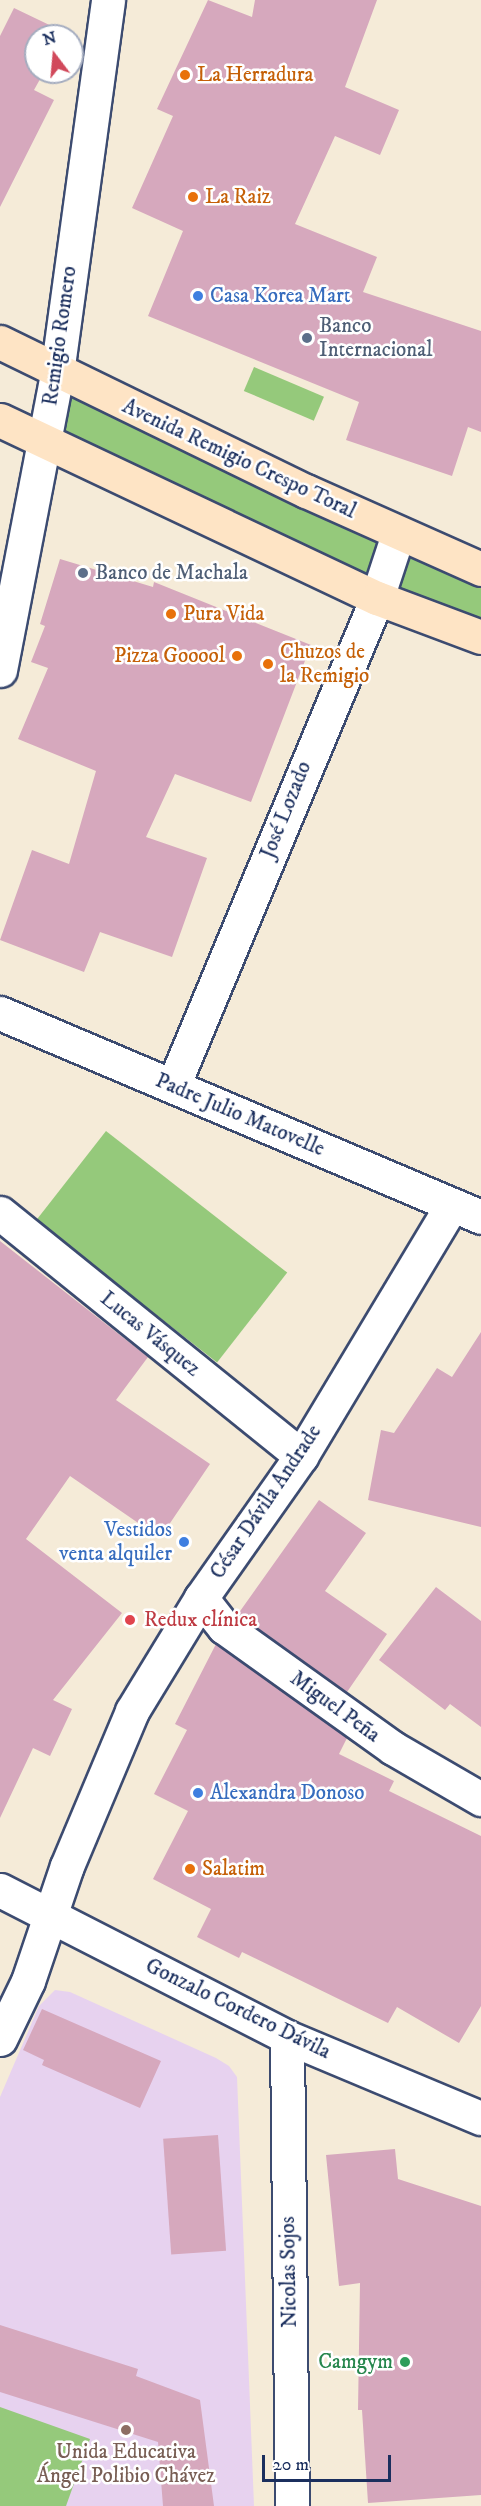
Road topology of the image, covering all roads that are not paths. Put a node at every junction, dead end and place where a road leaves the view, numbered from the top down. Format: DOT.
graph roads {
  1 [pos="100,4"];
  2 [pos="0,342"];
  3 [pos="57,373"];
  4 [pos="0,420"];
  5 [pos="43,442"];
  6 [pos="398,534"];
  7 [pos="481,569"];
  8 [pos="377,598"];
  9 [pos="481,637"];
  10 [pos="0,670"];
  11 [pos="0,1013"];
  12 [pos="173,1086"];
  13 [pos="466,1211"];
  14 [pos="0,1213"];
  15 [pos="301,1456"];
  16 [pos="201,1598"];
  17 [pos="481,1799"];
  18 [pos="0,1890"];
  19 [pos="51,1913"];
  20 [pos="287,2037"];
  21 [pos="0,2039"];
  22 [pos="481,2118"];
  23 [pos="292,2506"];
  1 -- 3 [label="street, Remigio Romero"];
  2 -- 3 [label="main road, Avenida Remigio Crespo Toral"];
  3 -- 5 [label="street, Remigio Romero"];
  3 -- 6 [label="main road, Avenida Remigio Crespo Toral"];
  4 -- 5 [label="main road"];
  5 -- 8 [label="main road"];
  5 -- 10 [label="street, Remigio Romero"];
  6 -- 7 [label="main road, Avenida Remigio Crespo Toral"];
  6 -- 8 [label="street, José Lozado"];
  8 -- 9 [label="main road"];
  8 -- 12 [label="street, José Lozado"];
  11 -- 12 [label="street, Padre Julio Matovelle"];
  12 -- 13 [label="street, Padre Julio Matovelle"];
  13 -- 15 [label="street, César Dávila Andrade"];
  14 -- 15 [label="street, Lucas Vásquez"];
  15 -- 16 [label="street, César Dávila Andrade"];
  16 -- 17 [label="street, Miguel Peña"];
  16 -- 19 [label="street, César Dávila Andrade"];
  18 -- 19 [label="street, Gonzalo Cordero Dávila"];
  19 -- 20 [label="street, Gonzalo Cordero Dávila"];
  19 -- 21 [label="street, César Dávila Andrade"];
  20 -- 22 [label="street, Gonzalo Cordero Dávila"];
  20 -- 23 [label="street, Nicolas Sojos"];
}
